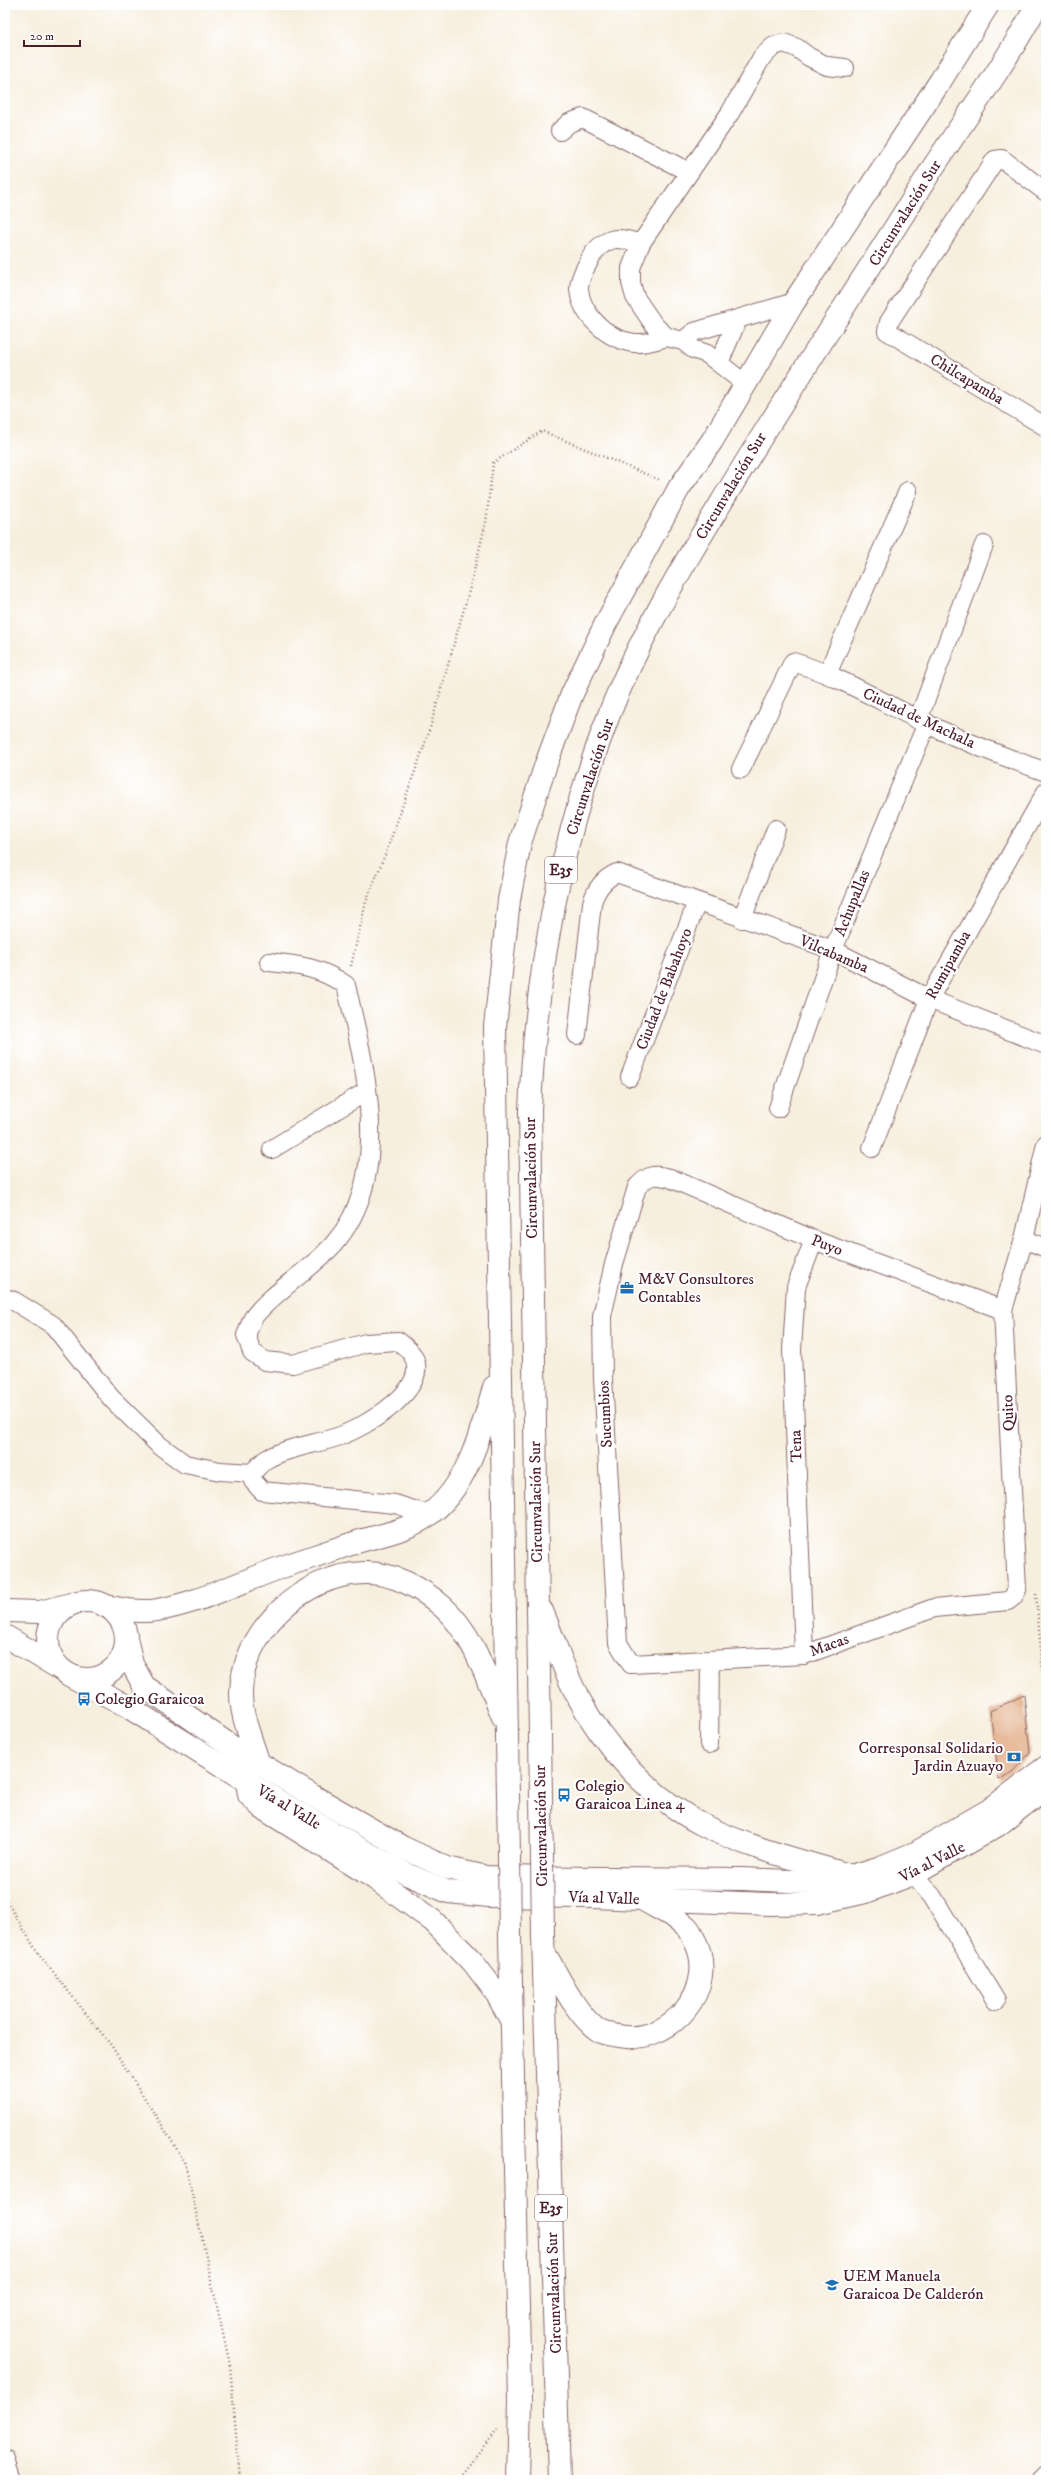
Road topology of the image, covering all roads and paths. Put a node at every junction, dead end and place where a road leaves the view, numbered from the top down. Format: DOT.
graph roads {
  1 [pos="988,5"];
  2 [pos="1037,5"];
  3 [pos="845,68"];
  4 [pos="560,131"];
  5 [pos="690,172"];
  6 [pos="1046,192"];
  7 [pos="641,243"];
  8 [pos="794,302"];
  9 [pos="737,321"];
  10 [pos="675,339"];
  11 [pos="719,363"];
  12 [pos="744,383"];
  13 [pos="1046,427"];
  14 [pos="679,488"];
  15 [pos="908,491"];
  16 [pos="984,545"];
  17 [pos="827,674"];
  18 [pos="923,722"];
  19 [pos="741,769"];
  20 [pos="1046,772"];
  21 [pos="1046,792"];
  22 [pos="776,829"];
  23 [pos="697,902"];
  24 [pos="742,919"];
  25 [pos="833,950"];
  26 [pos="269,962"];
  27 [pos="346,986"];
  28 [pos="929,999"];
  29 [pos="577,1035"];
  30 [pos="1046,1045"];
  31 [pos="630,1077"];
  32 [pos="367,1091"];
  33 [pos="778,1108"];
  34 [pos="1046,1144"];
  35 [pos="872,1148"];
  36 [pos="272,1149"];
  37 [pos="654,1174"];
  38 [pos="1024,1239"];
  39 [pos="814,1240"];
  40 [pos="1046,1248"];
  41 [pos="5,1298"];
  42 [pos="1003,1310"];
  43 [pos="501,1366"];
  44 [pos="252,1473"];
  45 [pos="430,1515"];
  46 [pos="1017,1590"];
  47 [pos="537,1599"];
  48 [pos="76,1603"];
  49 [pos="106,1606"];
  50 [pos="5,1611"];
  51 [pos="5,1636"];
  52 [pos="126,1638"];
  53 [pos="804,1654"];
  54 [pos="710,1660"];
  55 [pos="631,1664"];
  56 [pos="64,1672"];
  57 [pos="508,1728"];
  58 [pos="709,1744"];
  59 [pos="259,1764"];
  60 [pos="1046,1767"];
  61 [pos="246,1781"];
  62 [pos="1046,1788"];
  63 [pos="913,1874"];
  64 [pos="852,1876"];
  65 [pos="5,1898"];
  66 [pos="642,1899"];
  67 [pos="543,1944"];
  68 [pos="996,2001"];
  69 [pos="512,2023"];
  70 [pos="501,2425"];
  71 [pos="5,2459"];
  72 [pos="1046,2474"];
  73 [pos="12,2480"];
  74 [pos="240,2480"];
  75 [pos="457,2480"];
  76 [pos="518,2480"];
  77 [pos="559,2480"];
  78 [pos="1040,2480"];
  1 -- 8 [label="main road, Circunvalación Sur / E35"];
  2 -- 47 [label="main road, Circunvalación Sur / E35"];
  3 -- 5 [label="street"];
  4 -- 5 [label="street"];
  5 -- 7 [label="street"];
  6 -- 13 [label="street, Chilcapamba"];
  7 -- 10 [label="street"];
  7 -- 10 [label="street"];
  8 -- 9 [label="street"];
  8 -- 12 [label="main road, Circunvalación Sur / E35"];
  9 -- 10 [label="street"];
  9 -- 11 [label="street"];
  10 -- 11 [label="street"];
  11 -- 12 [label="street"];
  12 -- 14 [label="main road, Circunvalación Sur / E35"];
  14 -- 27 [label="path"];
  14 -- 43 [label="main road, Circunvalación Sur / E35"];
  15 -- 17 [label="street"];
  16 -- 18 [label="street, Achupallas"];
  17 -- 18 [label="street, Ciudad de Machala"];
  17 -- 19 [label="street, Ciudad de Machala"];
  18 -- 20 [label="street, Ciudad de Machala"];
  18 -- 25 [label="street, Achupallas"];
  21 -- 28 [label="street, Rumipamba"];
  22 -- 24 [label="street"];
  23 -- 24 [label="street, Vilcabamba"];
  23 -- 29 [label="street, Vilcabamba"];
  23 -- 31 [label="street, Ciudad de Babahoyo"];
  24 -- 25 [label="street, Vilcabamba"];
  25 -- 28 [label="street, Vilcabamba"];
  25 -- 33 [label="street, Achupallas"];
  26 -- 27 [label="street"];
  27 -- 32 [label="street"];
  28 -- 30 [label="street, Vilcabamba"];
  28 -- 35 [label="street, Rumipamba"];
  32 -- 36 [label="street"];
  32 -- 44 [label="street"];
  34 -- 38 [label="street, Quito"];
  37 -- 39 [label="street, Puyo"];
  37 -- 55 [label="street, Sucumbios"];
  38 -- 40 [label="street"];
  38 -- 42 [label="street, Quito"];
  39 -- 42 [label="street, Puyo"];
  39 -- 53 [label="street, Tena"];
  41 -- 44 [label="street"];
  42 -- 46 [label="street, Quito"];
  43 -- 45 [label="main road"];
  43 -- 57 [label="main road, Circunvalación Sur / E35"];
  44 -- 45 [label="street"];
  45 -- 49 [label="main road"];
  46 -- 53 [label="street, Macas"];
  47 -- 64 [label="main road"];
  47 -- 67 [label="main road, Circunvalación Sur / E35, bridge"];
  48 -- 49 [label="main road"];
  48 -- 50 [label="main road"];
  48 -- 56 [label="main road"];
  49 -- 52 [label="main road"];
  51 -- 56 [label="main road, Vía al Valle"];
  52 -- 56 [label="main road"];
  52 -- 59 [label="main road, Vía al Valle"];
  53 -- 54 [label="street, Macas"];
  54 -- 55 [label="street, Macas"];
  54 -- 58 [label="street"];
  56 -- 61 [label="main road, Vía al Valle"];
  57 -- 59 [label="main road"];
  57 -- 69 [label="main road, Circunvalación Sur / E35, bridge"];
  59 -- 64 [label="main road, Vía al Valle"];
  60 -- 64 [label="main road, Vía al Valle"];
  61 -- 66 [label="main road, Vía al Valle"];
  61 -- 69 [label="main road"];
  62 -- 63 [label="main road, Vía al Valle"];
  63 -- 66 [label="main road, Vía al Valle"];
  63 -- 68 [label="street"];
  65 -- 74 [label="path"];
  66 -- 67 [label="main road"];
  67 -- 77 [label="main road, Circunvalación Sur / E35"];
  69 -- 76 [label="main road, Circunvalación Sur / E35"];
  70 -- 75 [label="path"];
  71 -- 73 [label="street"];
  72 -- 78 [label="street"];
}
